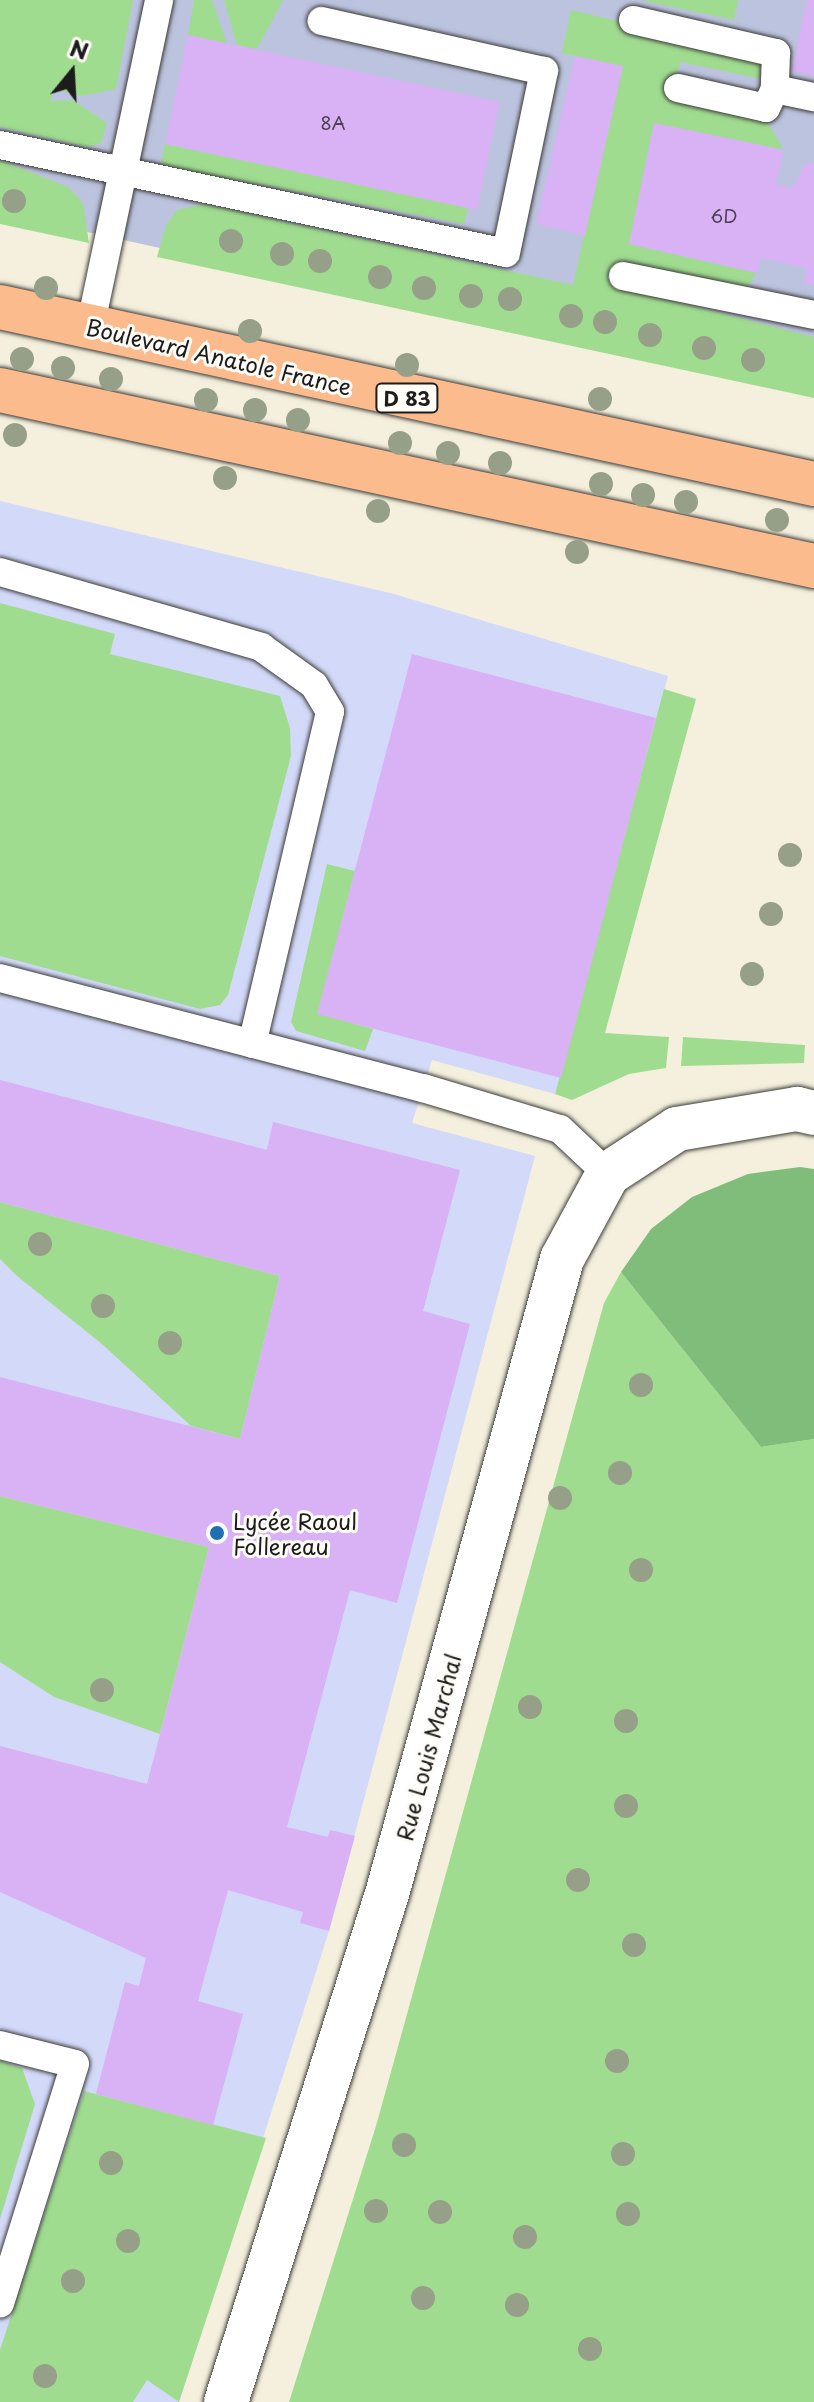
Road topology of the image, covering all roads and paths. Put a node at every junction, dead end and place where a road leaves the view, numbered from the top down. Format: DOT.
graph roads {
  1 [pos="159,0"];
  2 [pos="633,20"];
  3 [pos="322,21"];
  4 [pos="678,88"];
  5 [pos="775,89"];
  6 [pos="814,97"];
  7 [pos="0,145"];
  8 [pos="124,175"];
  9 [pos="623,276"];
  10 [pos="0,307"];
  11 [pos="814,315"];
  12 [pos="90,328"];
  13 [pos="0,390"];
  14 [pos="814,484"];
  15 [pos="814,566"];
  16 [pos="0,572"];
  17 [pos="0,978"];
  18 [pos="252,1044"];
  19 [pos="814,1113"];
  20 [pos="608,1174"];
  21 [pos="0,2045"];
  22 [pos="0,2304"];
  23 [pos="226,2402"];
  1 -- 8 [label="lane"];
  2 -- 5 [label="lane"];
  3 -- 8 [label="lane"];
  4 -- 5 [label="lane"];
  5 -- 6 [label="lane"];
  7 -- 8 [label="lane"];
  8 -- 12 [label="lane"];
  9 -- 11 [label="lane"];
  10 -- 12 [label="main road, Boulevard Anatole France / D 83"];
  12 -- 14 [label="main road, Boulevard Anatole France / D 83"];
  13 -- 15 [label="main road"];
  16 -- 18 [label="lane"];
  17 -- 18 [label="lane"];
  18 -- 20 [label="lane"];
  19 -- 20 [label="street, Rue Louis Marchal"];
  20 -- 23 [label="street, Rue Louis Marchal"];
  21 -- 22 [label="lane"];
}
